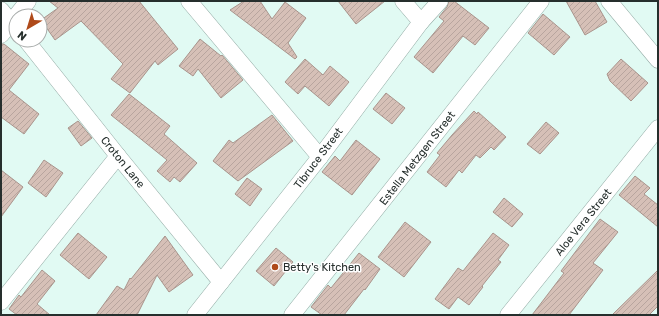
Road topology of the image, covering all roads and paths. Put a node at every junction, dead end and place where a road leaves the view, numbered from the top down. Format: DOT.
graph roads {
  1 [pos="189,1"];
  2 [pos="403,1"];
  3 [pos="440,1"];
  4 [pos="542,1"];
  5 [pos="609,1"];
  6 [pos="8,22"];
  7 [pos="421,22"];
  8 [pos="1,35"];
  9 [pos="32,48"];
  10 [pos="658,60"];
  11 [pos="658,128"];
  12 [pos="118,156"];
  13 [pos="320,157"];
  14 [pos="221,282"];
  15 [pos="1,302"];
  16 [pos="195,315"];
  17 [pos="292,315"];
  18 [pos="508,315"];
  1 -- 13 [label="street"];
  2 -- 7 [label="street"];
  3 -- 7 [label="street, Tibruce Street"];
  4 -- 17 [label="street, Estella Metzgen Street"];
  5 -- 10 [label="street"];
  6 -- 8 [label="street"];
  7 -- 13 [label="street, Tibruce Street"];
  9 -- 12 [label="street, Croton Lane"];
  11 -- 18 [label="street, Aloe Vera Street"];
  12 -- 14 [label="street, Croton Lane"];
  12 -- 15 [label="street"];
  13 -- 14 [label="street, Tibruce Street"];
  14 -- 16 [label="street, Tibruce Street"];
}
